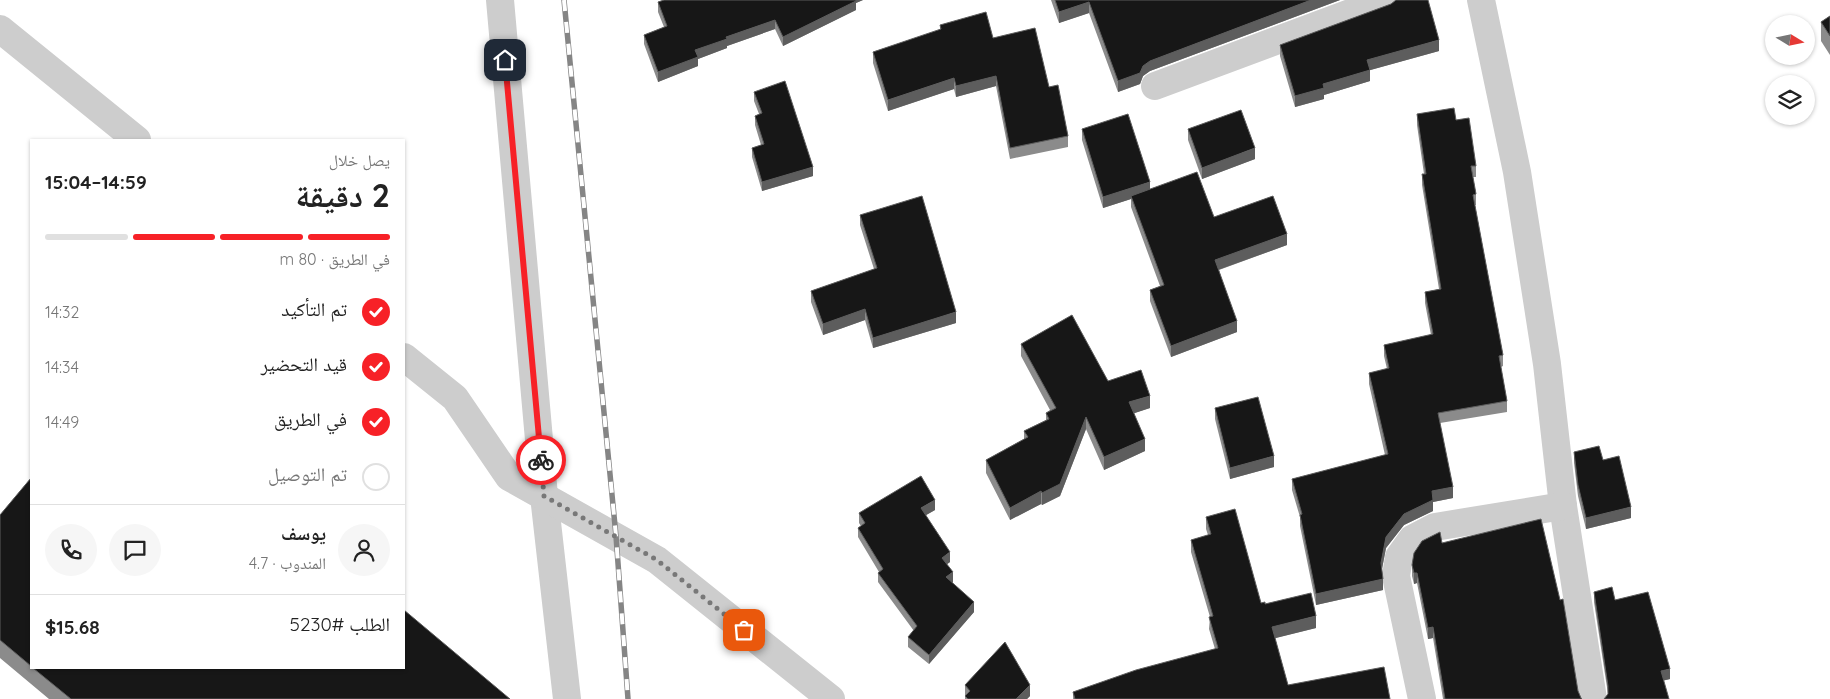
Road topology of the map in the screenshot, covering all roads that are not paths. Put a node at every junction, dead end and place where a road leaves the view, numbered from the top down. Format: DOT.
graph roads {
  1 [pos="500,0"];
  2 [pos="1385,0"];
  3 [pos="1481,0"];
  4 [pos="0,29"];
  5 [pos="1155,86"];
  6 [pos="136,139"];
  7 [pos="405,358"];
  8 [pos="544,496"];
  9 [pos="1563,506"];
  10 [pos="567,699"];
  11 [pos="831,699"];
  12 [pos="1422,699"];
  13 [pos="1593,699"];
  1 -- 8 [label="street"];
  2 -- 5 [label="street"];
  3 -- 9 [label="street"];
  4 -- 6 [label="street"];
  7 -- 8 [label="street"];
  8 -- 10 [label="street"];
  8 -- 11 [label="street"];
  9 -- 12 [label="street"];
  9 -- 13 [label="street"];
}
